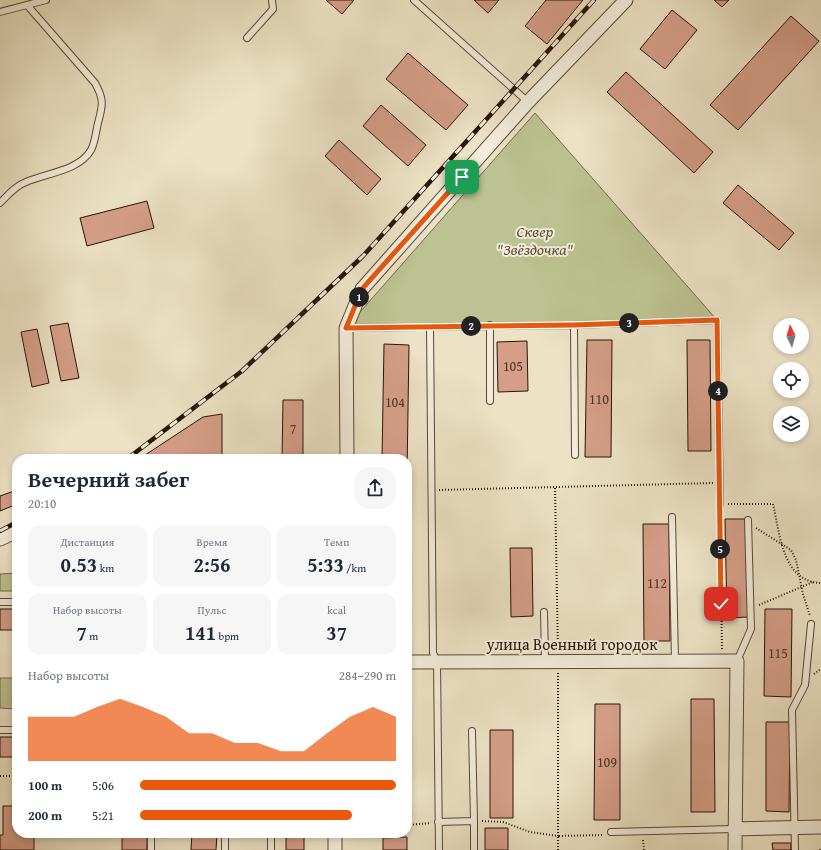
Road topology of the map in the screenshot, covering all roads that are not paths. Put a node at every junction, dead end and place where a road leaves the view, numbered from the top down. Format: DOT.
graph roads {
  1 [pos="46,0"];
  2 [pos="272,0"];
  3 [pos="414,0"];
  4 [pos="626,0"];
  5 [pos="27,5"];
  6 [pos="0,12"];
  7 [pos="247,38"];
  8 [pos="528,102"];
  9 [pos="0,203"];
  10 [pos="574,325"];
  11 [pos="490,326"];
  12 [pos="430,327"];
  13 [pos="346,328"];
  14 [pos="490,401"];
  15 [pos="346,454"];
  16 [pos="575,455"];
  17 [pos="720,504"];
  18 [pos="672,518"];
  19 [pos="748,520"];
  20 [pos="12,533"];
  21 [pos="0,539"];
  22 [pos="0,602"];
  23 [pos="12,602"];
  24 [pos="544,612"];
  25 [pos="811,624"];
  26 [pos="545,660"];
  27 [pos="737,660"];
  28 [pos="437,661"];
  29 [pos="675,661"];
  30 [pos="412,662"];
  31 [pos="0,730"];
  32 [pos="12,730"];
  33 [pos="472,731"];
  34 [pos="474,821"];
  35 [pos="438,822"];
  36 [pos="794,827"];
  37 [pos="821,827"];
  38 [pos="734,829"];
  39 [pos="611,832"];
  40 [pos="151,838"];
  41 [pos="225,838"];
  42 [pos="271,838"];
  43 [pos="335,838"];
  44 [pos="152,850"];
  45 [pos="225,850"];
  46 [pos="271,850"];
  47 [pos="335,850"];
  48 [pos="439,850"];
  49 [pos="474,850"];
  50 [pos="735,850"];
  51 [pos="795,850"];
  1 -- 5 [label="lane"];
  2 -- 7 [label="lane"];
  3 -- 8 [label="lane"];
  4 -- 8 [label="street"];
  5 -- 6 [label="lane"];
  5 -- 9 [label="lane"];
  8 -- 13 [label="street"];
  10 -- 11 [label="lane"];
  10 -- 16 [label="lane"];
  10 -- 17 [label="lane"];
  11 -- 12 [label="lane"];
  11 -- 14 [label="lane"];
  12 -- 13 [label="lane"];
  12 -- 28 [label="lane"];
  13 -- 15 [label="street"];
  18 -- 29 [label="lane"];
  19 -- 27 [label="lane"];
  20 -- 21 [label="street"];
  22 -- 23 [label="lane"];
  24 -- 26 [label="lane"];
  25 -- 36 [label="lane"];
  26 -- 28 [label="street, улица Военный городок"];
  26 -- 29 [label="street, улица Военный городок"];
  27 -- 29 [label="street, улица Военный городок"];
  27 -- 38 [label="street"];
  28 -- 30 [label="street, улица Военный городок"];
  28 -- 35 [label="lane"];
  31 -- 32 [label="lane"];
  33 -- 34 [label="lane"];
  34 -- 35 [label="lane"];
  34 -- 49 [label="lane"];
  35 -- 48 [label="lane"];
  36 -- 37 [label="street"];
  36 -- 38 [label="street"];
  36 -- 51 [label="lane"];
  38 -- 39 [label="lane"];
  38 -- 50 [label="street"];
  40 -- 44 [label="lane"];
  41 -- 45 [label="lane"];
  42 -- 46 [label="lane"];
  43 -- 47 [label="street"];
}
